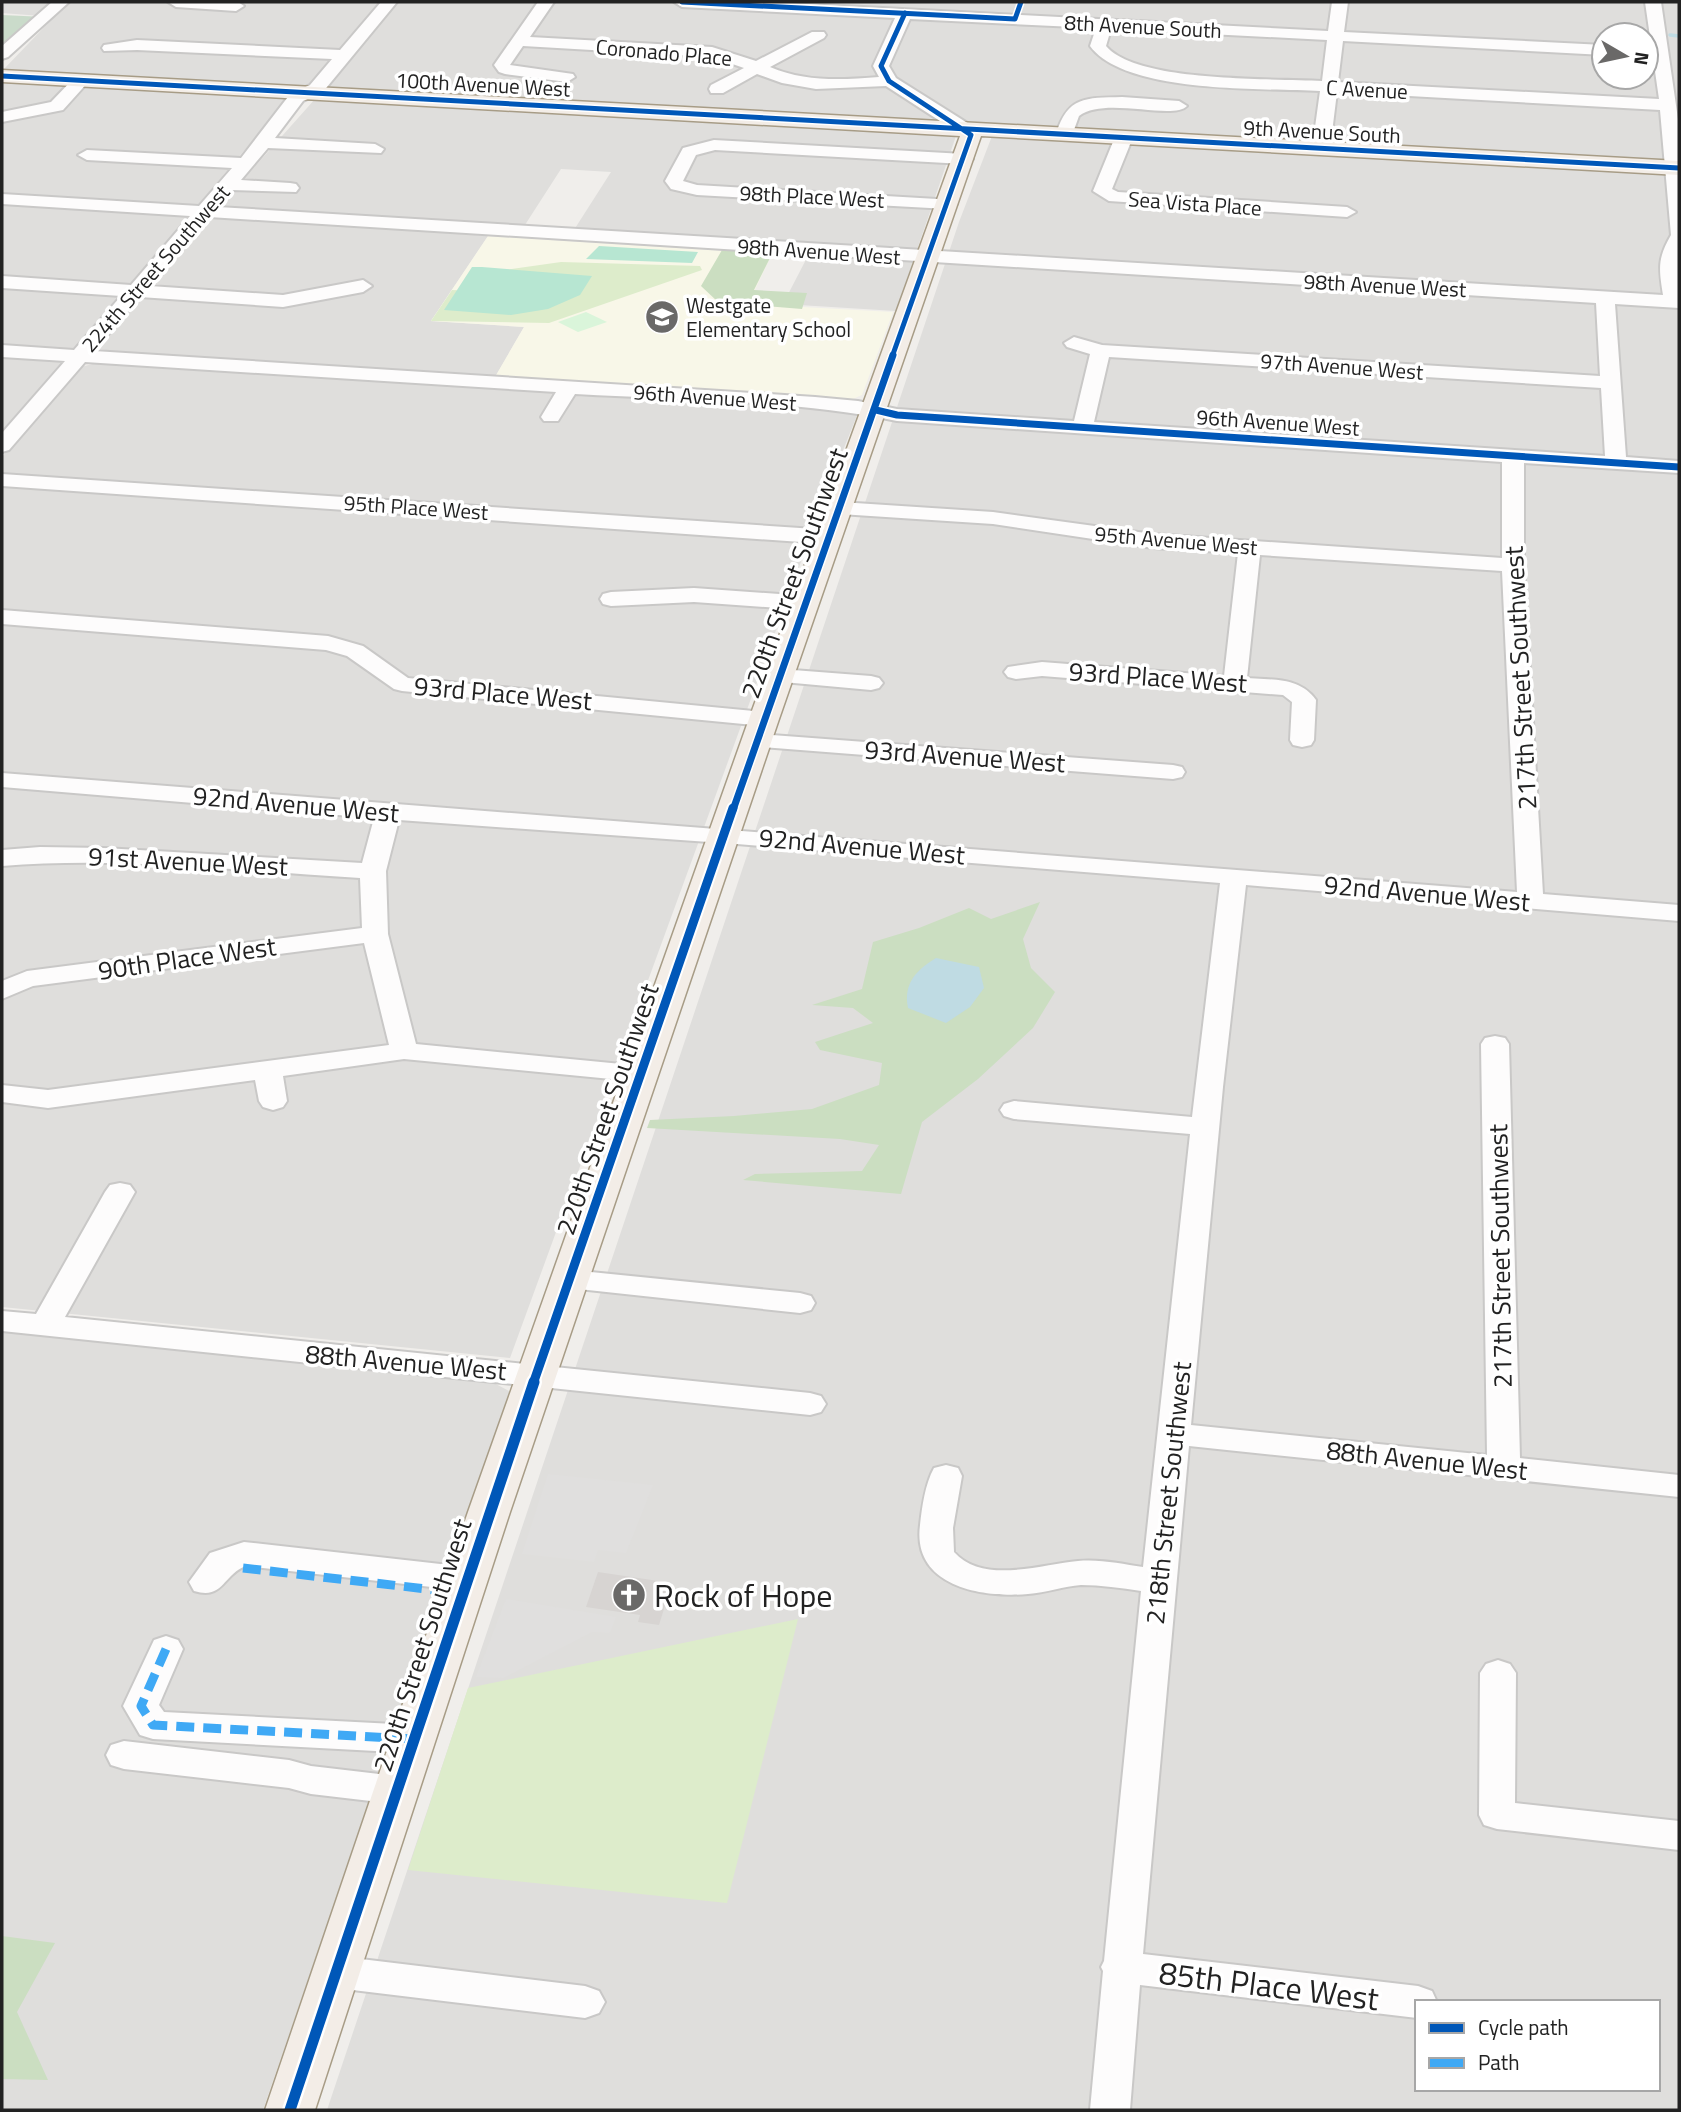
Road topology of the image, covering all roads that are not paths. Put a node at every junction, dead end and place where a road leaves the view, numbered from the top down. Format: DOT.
graph roads {
  1 [pos="61,2"];
  2 [pos="176,2"];
  3 [pos="389,2"];
  4 [pos="546,2"];
  5 [pos="682,2"];
  6 [pos="1021,2"];
  7 [pos="1340,2"];
  8 [pos="1653,2"];
  9 [pos="840,5"];
  10 [pos="236,6"];
  11 [pos="905,12"];
  12 [pos="1015,19"];
  13 [pos="1653,21"];
  14 [pos="1105,24"];
  15 [pos="818,35"];
  16 [pos="1337,36"];
  17 [pos="517,41"];
  18 [pos="110,48"];
  19 [pos="1590,49"];
  20 [pos="1660,53"];
  21 [pos="2,54"];
  22 [pos="1679,54"];
  23 [pos="344,55"];
  24 [pos="759,67"];
  25 [pos="2,76"];
  26 [pos="1660,76"];
  27 [pos="567,77"];
  28 [pos="82,80"];
  29 [pos="889,81"];
  30 [pos="1329,87"];
  31 [pos="717,89"];
  32 [pos="308,92"];
  33 [pos="1668,104"];
  34 [pos="1179,106"];
  35 [pos="2,117"];
  36 [pos="963,128"];
  37 [pos="1065,134"];
  38 [pos="1124,137"];
  39 [pos="263,143"];
  40 [pos="375,149"];
  41 [pos="1321,149"];
  42 [pos="87,155"];
  43 [pos="964,159"];
  44 [pos="246,163"];
  45 [pos="1676,167"];
  46 [pos="228,184"];
  47 [pos="290,188"];
  48 [pos="2,199"];
  49 [pos="948,204"];
  50 [pos="204,211"];
  51 [pos="1347,212"];
  52 [pos="1679,235"];
  53 [pos="929,258"];
  54 [pos="2,282"];
  55 [pos="363,286"];
  56 [pos="135,291"];
  57 [pos="1605,298"];
  58 [pos="1676,302"];
  59 [pos="1074,343"];
  60 [pos="2,351"];
  61 [pos="1101,351"];
  62 [pos="78,356"];
  63 [pos="1611,383"];
  64 [pos="569,387"];
  65 [pos="876,410"];
  66 [pos="551,417"];
  67 [pos="1083,427"];
  68 [pos="2,446"];
  69 [pos="1513,456"];
  70 [pos="1616,463"];
  71 [pos="1679,467"];
  72 [pos="2,480"];
  73 [pos="835,523"];
  74 [pos="1250,548"];
  75 [pos="1513,565"];
  76 [pos="611,599"];
  77 [pos="807,603"];
  78 [pos="2,617"];
  79 [pos="1016,672"];
  80 [pos="780,676"];
  81 [pos="1236,682"];
  82 [pos="871,683"];
  83 [pos="761,730"];
  84 [pos="1302,740"];
  85 [pos="1173,772"];
  86 [pos="2,780"];
  87 [pos="388,812"];
  88 [pos="723,836"];
  89 [pos="2,858"];
  90 [pos="373,871"];
  91 [pos="1234,877"];
  92 [pos="1530,901"];
  93 [pos="1679,913"];
  94 [pos="375,934"];
  95 [pos="2,991"];
  96 [pos="1495,1044"];
  97 [pos="404,1051"];
  98 [pos="268,1071"];
  99 [pos="642,1074"];
  100 [pos="2,1094"];
  101 [pos="273,1101"];
  102 [pos="1014,1110"];
  103 [pos="1205,1127"];
  104 [pos="120,1192"];
  105 [pos="571,1280"];
  106 [pos="800,1303"];
  107 [pos="2,1321"];
  108 [pos="45,1325"];
  109 [pos="537,1375"];
  110 [pos="810,1404"];
  111 [pos="1175,1434"];
  112 [pos="1504,1468"];
  113 [pos="946,1476"];
  114 [pos="1679,1486"];
  115 [pos="243,1568"];
  116 [pos="1159,1581"];
  117 [pos="206,1582"];
  118 [pos="464,1586"];
  119 [pos="166,1649"];
  120 [pos="1498,1673"];
  121 [pos="413,1738"];
  122 [pos="124,1755"];
  123 [pos="396,1790"];
  124 [pos="1679,1836"];
  125 [pos="1121,1967"];
  126 [pos="336,1972"];
  127 [pos="586,2002"];
  128 [pos="1415,2002"];
  129 [pos="290,2110"];
  130 [pos="1110,2110"];
  1 -- 21 [label="street"];
  2 -- 10 [label="street"];
  3 -- 23 [label="street, 224th Street Southwest"];
  4 -- 17 [label="street"];
  5 -- 9 [label="street, 8th Avenue South"];
  6 -- 12 [label="street"];
  7 -- 16 [label="street"];
  8 -- 13 [label="street"];
  9 -- 11 [label="street, 8th Avenue South"];
  11 -- 12 [label="street, 8th Avenue South"];
  11 -- 29 [label="street"];
  12 -- 14 [label="street, 8th Avenue South"];
  14 -- 16 [label="street, 8th Avenue South"];
  14 -- 30 [label="street, C Avenue"];
  15 -- 24 [label="street"];
  16 -- 19 [label="street, 8th Avenue South"];
  16 -- 30 [label="street"];
  17 -- 24 [label="street, Coronado Place"];
  17 -- 27 [label="street"];
  18 -- 23 [label="street"];
  20 -- 22 [label="street"];
  23 -- 32 [label="street, 224th Street Southwest"];
  24 -- 29 [label="street, Coronado Place"];
  24 -- 31 [label="street"];
  25 -- 28 [label="main road, 100th Avenue West"];
  26 -- 33 [label="street"];
  28 -- 32 [label="main road, 100th Avenue West"];
  28 -- 35 [label="street"];
  29 -- 36 [label="street"];
  30 -- 33 [label="street, C Avenue"];
  30 -- 41 [label="street"];
  32 -- 36 [label="main road, 100th Avenue West"];
  32 -- 39 [label="street, 224th Street Southwest"];
  33 -- 45 [label="street"];
  34 -- 37 [label="street"];
  36 -- 37 [label="main road, 9th Avenue South"];
  36 -- 43 [label="main road, 220th Street Southwest"];
  37 -- 38 [label="main road, 9th Avenue South"];
  38 -- 41 [label="main road, 9th Avenue South"];
  38 -- 51 [label="street, Sea Vista Place"];
  39 -- 40 [label="street"];
  39 -- 44 [label="street, 224th Street Southwest"];
  41 -- 45 [label="main road, 9th Avenue South"];
  42 -- 44 [label="street"];
  43 -- 49 [label="main road, 220th Street Southwest"];
  43 -- 49 [label="street, 98th Place West"];
  44 -- 46 [label="street, 224th Street Southwest"];
  45 -- 52 [label="street"];
  46 -- 47 [label="street"];
  46 -- 50 [label="street, 224th Street Southwest"];
  48 -- 50 [label="street, 98th Avenue West"];
  49 -- 53 [label="main road, 220th Street Southwest"];
  50 -- 53 [label="street, 98th Avenue West"];
  50 -- 56 [label="street, 224th Street Southwest"];
  52 -- 58 [label="street"];
  53 -- 57 [label="street, 98th Avenue West"];
  53 -- 65 [label="main road, 220th Street Southwest"];
  54 -- 56 [label="street"];
  55 -- 56 [label="street"];
  56 -- 62 [label="street, 224th Street Southwest"];
  57 -- 58 [label="street, 98th Avenue West"];
  57 -- 63 [label="street"];
  59 -- 61 [label="street, 97th Avenue West"];
  60 -- 62 [label="street, 96th Avenue West"];
  61 -- 63 [label="street, 97th Avenue West"];
  61 -- 67 [label="street"];
  62 -- 64 [label="street, 96th Avenue West"];
  62 -- 68 [label="street, 224th Street Southwest"];
  63 -- 70 [label="street"];
  64 -- 65 [label="street, 96th Avenue West"];
  64 -- 66 [label="street"];
  65 -- 67 [label="street, 96th Avenue West"];
  65 -- 73 [label="main road, 220th Street Southwest"];
  67 -- 69 [label="street, 96th Avenue West"];
  69 -- 70 [label="street, 96th Avenue West"];
  69 -- 75 [label="street, 217th Street Southwest"];
  70 -- 71 [label="street, 96th Avenue West"];
  72 -- 73 [label="street, 95th Place West"];
  73 -- 74 [label="street, 95th Avenue West"];
  73 -- 77 [label="main road, 220th Street Southwest"];
  74 -- 75 [label="street, 95th Avenue West"];
  74 -- 81 [label="street"];
  75 -- 92 [label="street, 217th Street Southwest"];
  76 -- 77 [label="street"];
  77 -- 80 [label="main road, 220th Street Southwest"];
  78 -- 83 [label="street, 93rd Place West"];
  79 -- 81 [label="street, 93rd Place West"];
  80 -- 82 [label="street"];
  80 -- 83 [label="main road, 220th Street Southwest"];
  81 -- 84 [label="street, 93rd Place West"];
  83 -- 85 [label="street, 93rd Avenue West"];
  83 -- 88 [label="main road, 220th Street Southwest"];
  86 -- 87 [label="street, 92nd Avenue West"];
  87 -- 88 [label="street, 92nd Avenue West"];
  87 -- 90 [label="street"];
  88 -- 91 [label="street, 92nd Avenue West"];
  88 -- 99 [label="main road, 220th Street Southwest"];
  89 -- 90 [label="street, 91st Avenue West"];
  90 -- 94 [label="street"];
  91 -- 92 [label="street, 92nd Avenue West"];
  91 -- 103 [label="street, 218th Street Southwest"];
  92 -- 93 [label="street, 92nd Avenue West"];
  94 -- 95 [label="street, 90th Place West"];
  94 -- 97 [label="street"];
  96 -- 112 [label="street, 217th Street Southwest"];
  97 -- 98 [label="street"];
  97 -- 99 [label="street"];
  98 -- 100 [label="street"];
  98 -- 101 [label="street"];
  99 -- 105 [label="main road, 220th Street Southwest"];
  102 -- 103 [label="street"];
  103 -- 111 [label="street, 218th Street Southwest"];
  104 -- 108 [label="street"];
  105 -- 106 [label="street"];
  105 -- 109 [label="main road, 220th Street Southwest"];
  107 -- 108 [label="street, 88th Avenue West"];
  108 -- 109 [label="street, 88th Avenue West"];
  109 -- 110 [label="street, 88th Avenue West"];
  109 -- 118 [label="main road, 220th Street Southwest"];
  111 -- 112 [label="street, 88th Avenue West"];
  111 -- 116 [label="street, 218th Street Southwest"];
  112 -- 114 [label="street, 88th Avenue West"];
  113 -- 116 [label="street"];
  115 -- 118 [label="street"];
  116 -- 125 [label="street, 218th Street Southwest"];
  117 -- 118 [label="street"];
  118 -- 121 [label="main road, 220th Street Southwest"];
  119 -- 121 [label="street"];
  120 -- 124 [label="street"];
  121 -- 123 [label="main road, 220th Street Southwest"];
  122 -- 123 [label="street"];
  123 -- 126 [label="main road, 220th Street Southwest"];
  125 -- 128 [label="street, 85th Place West"];
  125 -- 130 [label="street, 218th Street Southwest"];
  126 -- 127 [label="street"];
  126 -- 129 [label="main road, 220th Street Southwest"];
}
